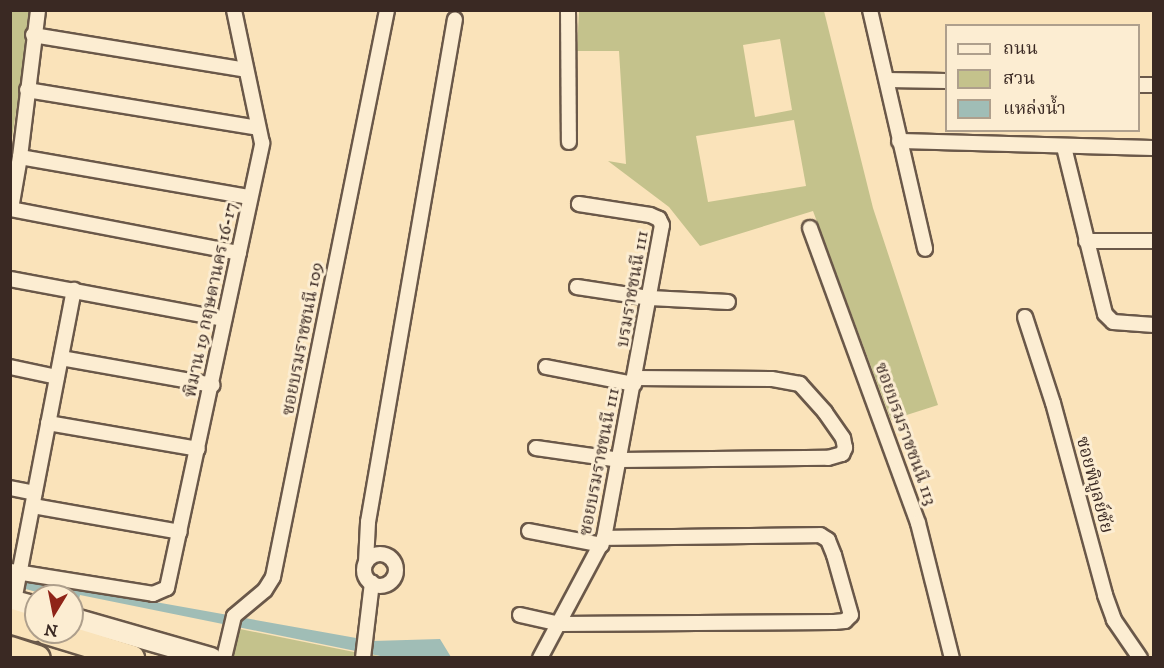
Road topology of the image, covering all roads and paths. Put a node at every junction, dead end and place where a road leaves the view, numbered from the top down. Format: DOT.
graph roads {
  1 [pos="38,10"];
  2 [pos="234,10"];
  3 [pos="387,10"];
  4 [pos="568,10"];
  5 [pos="870,10"];
  6 [pos="454,19"];
  7 [pos="33,35"];
  8 [pos="246,70"];
  9 [pos="887,80"];
  10 [pos="945,81"];
  11 [pos="27,90"];
  12 [pos="258,128"];
  13 [pos="899,141"];
  14 [pos="569,142"];
  15 [pos="1064,147"];
  16 [pos="1154,148"];
  17 [pos="20,157"];
  18 [pos="250,197"];
  19 [pos="579,204"];
  20 [pos="11,210"];
  21 [pos="810,228"];
  22 [pos="1086,241"];
  23 [pos="1154,241"];
  24 [pos="924,249"];
  25 [pos="239,252"];
  26 [pos="10,279"];
  27 [pos="577,287"];
  28 [pos="74,290"];
  29 [pos="650,298"];
  30 [pos="728,302"];
  31 [pos="1025,317"];
  32 [pos="225,319"];
  33 [pos="1154,325"];
  34 [pos="61,358"];
  35 [pos="10,367"];
  36 [pos="546,367"];
  37 [pos="636,376"];
  38 [pos="57,377"];
  39 [pos="213,385"];
  40 [pos="48,423"];
  41 [pos="536,448"];
  42 [pos="198,449"];
  43 [pos="620,460"];
  44 [pos="10,488"];
  45 [pos="34,499"];
  46 [pos="529,531"];
  47 [pos="180,532"];
  48 [pos="603,542"];
  49 [pos="366,562"];
  50 [pos="17,572"];
  51 [pos="372,583"];
  52 [pos="13,603"];
  53 [pos="24,615"];
  54 [pos="520,615"];
  55 [pos="84,621"];
  56 [pos="560,624"];
  57 [pos="84,643"];
  58 [pos="10,650"];
  59 [pos="364,651"];
  60 [pos="38,657"];
  61 [pos="132,657"];
  62 [pos="211,657"];
  63 [pos="224,657"];
  64 [pos="540,657"];
  65 [pos="952,657"];
  66 [pos="1140,657"];
  1 -- 7 [label="street"];
  2 -- 8 [label="street, พิมาน 19 กฤษดานคร 16-17"];
  3 -- 63 [label="street, ซอยบรมราชชนนี 109"];
  4 -- 14 [label="street"];
  5 -- 9 [label="street"];
  6 -- 49 [label="street"];
  7 -- 8 [label="street"];
  7 -- 11 [label="street"];
  8 -- 12 [label="street, พิมาน 19 กฤษดานคร 16-17"];
  9 -- 10 [label="street"];
  9 -- 13 [label="street"];
  11 -- 12 [label="street"];
  11 -- 17 [label="street"];
  12 -- 18 [label="street, พิมาน 19 กฤษดานคร 16-17"];
  13 -- 15 [label="street"];
  13 -- 24 [label="street"];
  15 -- 16 [label="street"];
  15 -- 22 [label="street"];
  17 -- 18 [label="street"];
  17 -- 20 [label="street"];
  18 -- 25 [label="street, พิมาน 19 กฤษดานคร 16-17"];
  19 -- 29 [label="street, บรมราชชนนี 111"];
  20 -- 25 [label="street"];
  21 -- 65 [label="street, ซอยบรมราชชนนี 113"];
  22 -- 23 [label="street"];
  22 -- 33 [label="street"];
  25 -- 32 [label="street, พิมาน 19 กฤษดานคร 16-17"];
  26 -- 28 [label="street"];
  27 -- 29 [label="street"];
  28 -- 32 [label="street"];
  28 -- 34 [label="street"];
  29 -- 30 [label="street"];
  29 -- 37 [label="street, บรมราชชนนี 111"];
  31 -- 66 [label="street, ซอยพิบูลย์ชัย"];
  32 -- 39 [label="street, พิมาน 19 กฤษดานคร 16-17"];
  34 -- 38 [label="street"];
  34 -- 39 [label="street"];
  35 -- 38 [label="street"];
  36 -- 37 [label="street"];
  37 -- 43 [label="street, ซอยบรมราชชนนี 111"];
  37 -- 43 [label="street"];
  38 -- 40 [label="street"];
  39 -- 42 [label="street, พิมาน 19 กฤษดานคร 16-17"];
  40 -- 42 [label="street"];
  40 -- 45 [label="street"];
  41 -- 43 [label="street"];
  42 -- 47 [label="street, พิมาน 19 กฤษดานคร 16-17"];
  43 -- 48 [label="street, ซอยบรมราชชนนี 111"];
  44 -- 45 [label="street"];
  45 -- 47 [label="street"];
  45 -- 50 [label="street"];
  46 -- 48 [label="street"];
  47 -- 50 [label="street, พิมาน 19 กฤษดานคร 16-17"];
  48 -- 56 [label="street, ซอยบรมราชชนนี 111"];
  48 -- 56 [label="street"];
  49 -- 51 [label="street"];
  49 -- 51 [label="street"];
  50 -- 52 [label="street"];
  51 -- 59 [label="street"];
  52 -- 53 [label="highway"];
  54 -- 56 [label="street"];
  55 -- 62 [label="main road"];
  56 -- 64 [label="street, ซอยบรมราชชนนี 111"];
  57 -- 61 [label="highway"];
  58 -- 60 [label="highway"];
}
